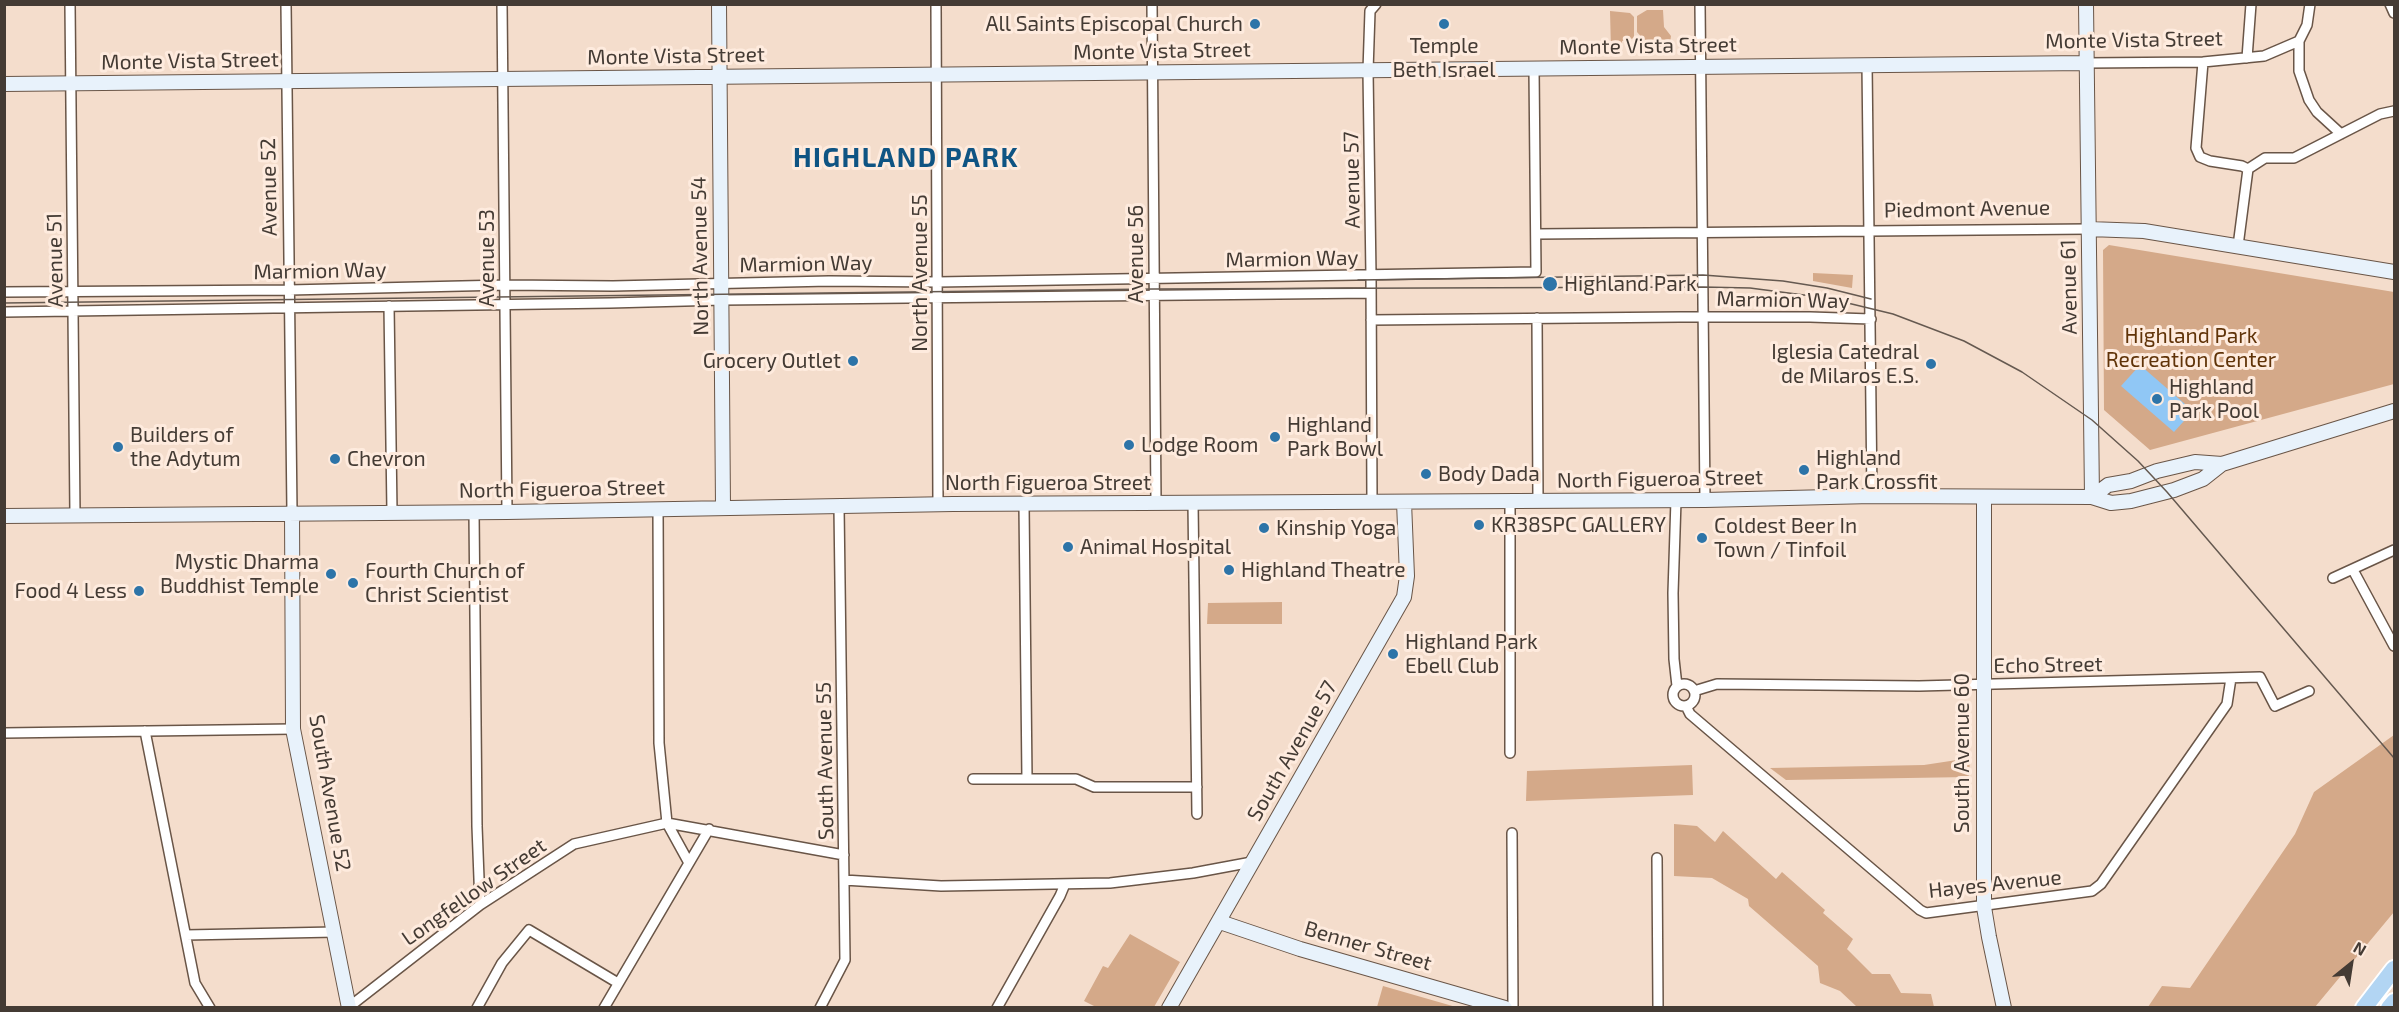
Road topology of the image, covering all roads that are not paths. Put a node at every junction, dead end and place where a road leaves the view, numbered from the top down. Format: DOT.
graph roads {
  1 [pos="70,4"];
  2 [pos="286,4"];
  3 [pos="502,4"];
  4 [pos="719,4"];
  5 [pos="936,4"];
  6 [pos="1152,4"];
  7 [pos="1376,4"];
  8 [pos="1700,4"];
  9 [pos="2086,4"];
  10 [pos="2251,4"];
  11 [pos="2310,4"];
  12 [pos="2390,4"];
  13 [pos="2394,13"];
  14 [pos="2299,41"];
  15 [pos="2247,58"];
  16 [pos="2203,62"];
  17 [pos="2087,63"];
  18 [pos="1867,64"];
  19 [pos="1700,66"];
  20 [pos="1534,69"];
  21 [pos="1368,71"];
  22 [pos="1152,72"];
  23 [pos="937,75"];
  24 [pos="719,76"];
  25 [pos="503,79"];
  26 [pos="286,81"];
  27 [pos="4,84"];
  28 [pos="71,84"];
  29 [pos="2394,111"];
  30 [pos="2341,134"];
  31 [pos="2248,169"];
  32 [pos="2089,229"];
  33 [pos="1869,231"];
  34 [pos="1703,233"];
  35 [pos="1537,234"];
  36 [pos="2238,246"];
  37 [pos="2394,272"];
  38 [pos="1371,276"];
  39 [pos="1154,279"];
  40 [pos="937,282"];
  41 [pos="721,283"];
  42 [pos="505,285"];
  43 [pos="289,290"];
  44 [pos="73,291"];
  45 [pos="4,292"];
  46 [pos="1371,293"];
  47 [pos="1154,295"];
  48 [pos="938,298"];
  49 [pos="722,300"];
  50 [pos="505,304"];
  51 [pos="389,306"];
  52 [pos="289,307"];
  53 [pos="73,309"];
  54 [pos="4,312"];
  55 [pos="1703,317"];
  56 [pos="1537,318"];
  57 [pos="1371,320"];
  58 [pos="1871,320"];
  59 [pos="2394,411"];
  60 [pos="2222,464"];
  61 [pos="1872,496"];
  62 [pos="2092,497"];
  63 [pos="1984,498"];
  64 [pos="1676,500"];
  65 [pos="1705,500"];
  66 [pos="1510,501"];
  67 [pos="1538,501"];
  68 [pos="1371,502"];
  69 [pos="1404,502"];
  70 [pos="1156,503"];
  71 [pos="1193,503"];
  72 [pos="938,505"];
  73 [pos="1024,506"];
  74 [pos="723,507"];
  75 [pos="839,507"];
  76 [pos="658,509"];
  77 [pos="292,512"];
  78 [pos="392,512"];
  79 [pos="474,512"];
  80 [pos="507,512"];
  81 [pos="75,515"];
  82 [pos="4,516"];
  83 [pos="2394,550"];
  84 [pos="2353,570"];
  85 [pos="2333,579"];
  86 [pos="2394,642"];
  87 [pos="2231,678"];
  88 [pos="1984,684"];
  89 [pos="1677,686"];
  90 [pos="1694,691"];
  91 [pos="2309,691"];
  92 [pos="1686,706"];
  93 [pos="293,729"];
  94 [pos="145,731"];
  95 [pos="4,733"];
  96 [pos="1510,753"];
  97 [pos="973,779"];
  98 [pos="1027,779"];
  99 [pos="1197,787"];
  100 [pos="1197,814"];
  101 [pos="667,823"];
  102 [pos="709,829"];
  103 [pos="1512,833"];
  104 [pos="844,855"];
  105 [pos="1657,858"];
  106 [pos="1252,862"];
  107 [pos="689,863"];
  108 [pos="844,880"];
  109 [pos="1065,884"];
  110 [pos="480,905"];
  111 [pos="1984,907"];
  112 [pos="1220,922"];
  113 [pos="335,932"];
  114 [pos="186,935"];
  115 [pos="2394,969"];
  116 [pos="618,983"];
  117 [pos="2394,1002"];
  118 [pos="349,1007"];
  119 [pos="210,1008"];
  120 [pos="477,1008"];
  121 [pos="604,1008"];
  122 [pos="820,1008"];
  123 [pos="997,1008"];
  124 [pos="1170,1008"];
  125 [pos="1506,1008"];
  126 [pos="1513,1008"];
  127 [pos="1658,1008"];
  128 [pos="2004,1008"];
  129 [pos="2364,1008"];
  130 [pos="2390,1008"];
  1 -- 28 [label="street, Avenue 51"];
  2 -- 26 [label="street, Avenue 52"];
  3 -- 25 [label="street, Avenue 53"];
  4 -- 24 [label="street, North Avenue 54"];
  5 -- 23 [label="street, North Avenue 55"];
  6 -- 22 [label="street, Avenue 56"];
  7 -- 21 [label="street, Avenue 57"];
  8 -- 19 [label="street"];
  9 -- 17 [label="street, Avenue 61"];
  10 -- 15 [label="street"];
  11 -- 14 [label="street"];
  12 -- 13 [label="street"];
  14 -- 15 [label="street, Monte Vista Street"];
  14 -- 30 [label="street"];
  15 -- 16 [label="street, Monte Vista Street"];
  16 -- 17 [label="street, Monte Vista Street"];
  16 -- 31 [label="street"];
  17 -- 18 [label="street, Monte Vista Street"];
  17 -- 32 [label="street, Avenue 61"];
  18 -- 19 [label="street, Monte Vista Street"];
  18 -- 33 [label="street"];
  19 -- 20 [label="street, Monte Vista Street"];
  19 -- 34 [label="street"];
  20 -- 21 [label="street, Monte Vista Street"];
  20 -- 35 [label="street"];
  21 -- 22 [label="street, Monte Vista Street"];
  21 -- 38 [label="street, Avenue 57"];
  22 -- 23 [label="street, Monte Vista Street"];
  22 -- 39 [label="street, Avenue 56"];
  23 -- 24 [label="street, Monte Vista Street"];
  23 -- 40 [label="street, North Avenue 55"];
  24 -- 25 [label="street, Monte Vista Street"];
  24 -- 41 [label="street, North Avenue 54"];
  25 -- 26 [label="street, Monte Vista Street"];
  25 -- 42 [label="street, Avenue 53"];
  26 -- 28 [label="street, Monte Vista Street"];
  26 -- 43 [label="street, Avenue 52"];
  27 -- 28 [label="street, Monte Vista Street"];
  28 -- 44 [label="street, Avenue 51"];
  29 -- 30 [label="street"];
  30 -- 31 [label="street"];
  31 -- 36 [label="street"];
  32 -- 33 [label="street, Piedmont Avenue"];
  32 -- 36 [label="street, Piedmont Avenue"];
  32 -- 62 [label="street, Avenue 61"];
  33 -- 34 [label="street, Piedmont Avenue"];
  33 -- 58 [label="street"];
  34 -- 35 [label="street, Piedmont Avenue"];
  34 -- 55 [label="street"];
  35 -- 38 [label="street, Marmion Way"];
  36 -- 37 [label="street, Piedmont Avenue"];
  38 -- 39 [label="street, Marmion Way"];
  38 -- 46 [label="street, Avenue 57"];
  39 -- 40 [label="street, Marmion Way"];
  39 -- 47 [label="street, Avenue 56"];
  40 -- 41 [label="street, Marmion Way"];
  40 -- 48 [label="street, North Avenue 55"];
  41 -- 42 [label="street, Marmion Way"];
  41 -- 49 [label="street, North Avenue 54"];
  42 -- 43 [label="street, Marmion Way"];
  42 -- 50 [label="street, Avenue 53"];
  43 -- 44 [label="street, Marmion Way"];
  43 -- 52 [label="street, Avenue 52"];
  44 -- 45 [label="street, Marmion Way"];
  44 -- 53 [label="street, Avenue 51"];
  46 -- 47 [label="street, Marmion Way"];
  46 -- 57 [label="street, Avenue 57"];
  47 -- 48 [label="street, Marmion Way"];
  47 -- 70 [label="street, Avenue 56"];
  48 -- 49 [label="street, Marmion Way"];
  48 -- 72 [label="street, North Avenue 55"];
  49 -- 50 [label="street, Marmion Way"];
  49 -- 74 [label="street, North Avenue 54"];
  50 -- 51 [label="street, Marmion Way"];
  50 -- 80 [label="street, Avenue 53"];
  51 -- 52 [label="street, Marmion Way"];
  51 -- 78 [label="street"];
  52 -- 53 [label="street, Marmion Way"];
  52 -- 77 [label="street, Avenue 52"];
  53 -- 54 [label="street, Marmion Way"];
  53 -- 81 [label="street, Avenue 51"];
  55 -- 56 [label="street, Marmion Way"];
  55 -- 58 [label="street, Marmion Way"];
  55 -- 65 [label="street"];
  56 -- 57 [label="street, Marmion Way"];
  56 -- 67 [label="street"];
  57 -- 68 [label="street, Avenue 57"];
  58 -- 61 [label="street"];
  59 -- 60 [label="street, North Figueroa Street"];
  60 -- 62 [label="street, North Figueroa Street"];
  60 -- 62 [label="street, North Figueroa Street"];
  61 -- 63 [label="street, North Figueroa Street"];
  61 -- 65 [label="street, North Figueroa Street"];
  62 -- 63 [label="street, North Figueroa Street"];
  63 -- 88 [label="street, South Avenue 60"];
  64 -- 65 [label="street, North Figueroa Street"];
  64 -- 67 [label="street, North Figueroa Street"];
  64 -- 89 [label="street"];
  66 -- 67 [label="street, North Figueroa Street"];
  66 -- 69 [label="street, North Figueroa Street"];
  66 -- 96 [label="street"];
  68 -- 69 [label="street, North Figueroa Street"];
  68 -- 71 [label="street, North Figueroa Street"];
  69 -- 106 [label="street, South Avenue 57"];
  70 -- 71 [label="street, North Figueroa Street"];
  70 -- 73 [label="street, North Figueroa Street"];
  71 -- 99 [label="street"];
  72 -- 73 [label="street, North Figueroa Street"];
  72 -- 75 [label="street, North Figueroa Street"];
  73 -- 98 [label="street"];
  74 -- 75 [label="street, North Figueroa Street"];
  74 -- 76 [label="street, North Figueroa Street"];
  75 -- 104 [label="street, South Avenue 55"];
  76 -- 80 [label="street, North Figueroa Street"];
  76 -- 101 [label="street"];
  77 -- 78 [label="street, North Figueroa Street"];
  77 -- 81 [label="street, North Figueroa Street"];
  77 -- 93 [label="street, South Avenue 52"];
  78 -- 79 [label="street, North Figueroa Street"];
  79 -- 80 [label="street, North Figueroa Street"];
  79 -- 110 [label="street"];
  81 -- 82 [label="street, North Figueroa Street"];
  83 -- 84 [label="street"];
  84 -- 85 [label="street"];
  84 -- 86 [label="street"];
  87 -- 88 [label="street, Echo Street"];
  87 -- 91 [label="street, Echo Street"];
  87 -- 111 [label="street, Hayes Avenue"];
  88 -- 90 [label="street, Echo Street"];
  88 -- 111 [label="street, South Avenue 60"];
  89 -- 90 [label="street"];
  89 -- 92 [label="street"];
  90 -- 92 [label="street"];
  92 -- 111 [label="street, Hayes Avenue"];
  93 -- 94 [label="street"];
  93 -- 113 [label="street, South Avenue 52"];
  94 -- 95 [label="street"];
  94 -- 114 [label="street"];
  97 -- 98 [label="street"];
  98 -- 99 [label="street"];
  99 -- 100 [label="street"];
  101 -- 102 [label="street, Longfellow Street"];
  101 -- 107 [label="street"];
  101 -- 110 [label="street, Longfellow Street"];
  102 -- 104 [label="street, Longfellow Street"];
  102 -- 107 [label="street"];
  103 -- 126 [label="street"];
  104 -- 108 [label="street, South Avenue 55"];
  105 -- 127 [label="street"];
  106 -- 109 [label="street"];
  106 -- 112 [label="street, South Avenue 57"];
  107 -- 116 [label="street"];
  108 -- 109 [label="street"];
  108 -- 122 [label="street, South Avenue 55"];
  109 -- 123 [label="street"];
  110 -- 118 [label="street, Longfellow Street"];
  111 -- 128 [label="street, South Avenue 60"];
  112 -- 124 [label="street, South Avenue 57"];
  112 -- 125 [label="street, Benner Street"];
  113 -- 114 [label="street"];
  113 -- 118 [label="street, South Avenue 52"];
  114 -- 119 [label="street"];
  115 -- 129 [label="highway"];
  116 -- 120 [label="street"];
  116 -- 121 [label="street"];
  117 -- 130 [label="highway"];
}
